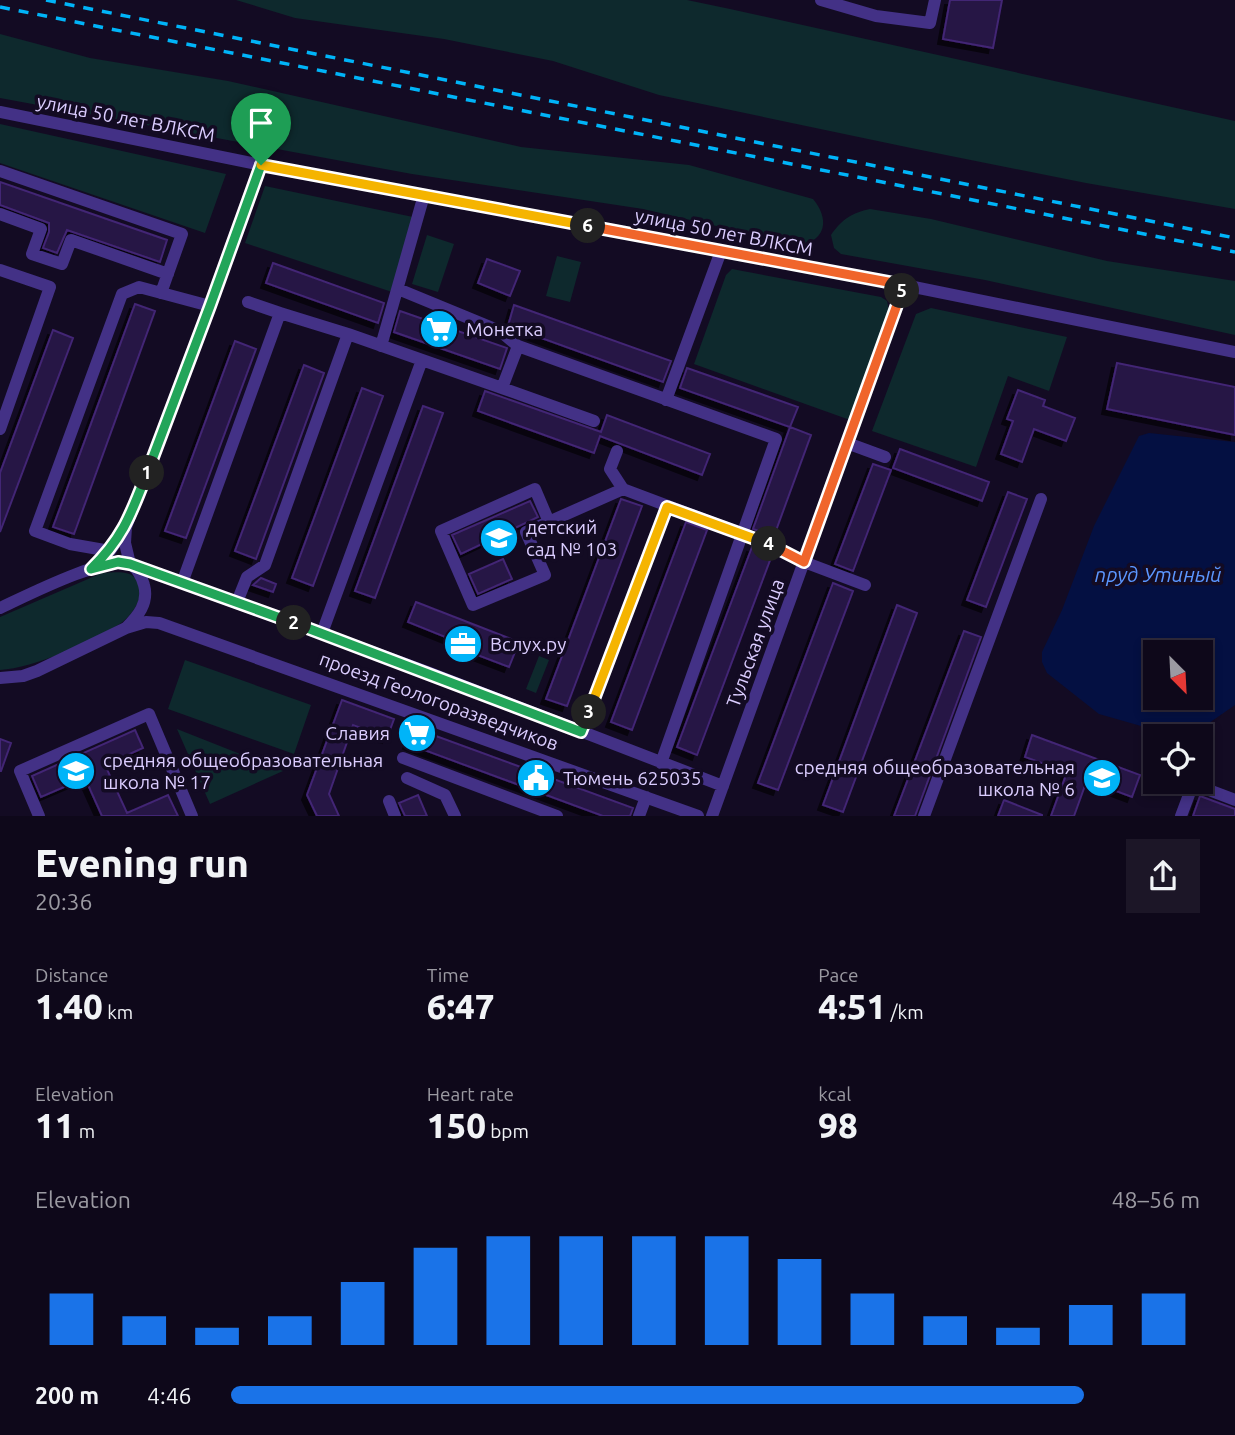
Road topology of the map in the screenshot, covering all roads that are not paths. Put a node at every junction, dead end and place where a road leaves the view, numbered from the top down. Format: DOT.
graph roads {
  1 [pos="821,0"];
  2 [pos="934,0"];
  3 [pos="0,112"];
  4 [pos="261,165"];
  5 [pos="0,171"];
  6 [pos="424,195"];
  7 [pos="0,215"];
  8 [pos="721,251"];
  9 [pos="0,270"];
  10 [pos="168,274"];
  11 [pos="904,285"];
  12 [pos="398,289"];
  13 [pos="161,293"];
  14 [pos="248,302"];
  15 [pos="210,306"];
  16 [pos="279,313"];
  17 [pos="348,334"];
  18 [pos="381,346"];
  19 [pos="519,346"];
  20 [pos="1235,352"];
  21 [pos="422,360"];
  22 [pos="502,388"];
  23 [pos="666,400"];
  24 [pos="594,421"];
  25 [pos="0,429"];
  26 [pos="847,443"];
  27 [pos="617,451"];
  28 [pos="885,457"];
  29 [pos="623,489"];
  30 [pos="1041,499"];
  31 [pos="667,507"];
  32 [pos="549,522"];
  33 [pos="126,527"];
  34 [pos="742,534"];
  35 [pos="110,551"];
  36 [pos="804,562"];
  37 [pos="130,564"];
  38 [pos="91,569"];
  39 [pos="182,583"];
  40 [pos="865,585"];
  41 [pos="237,602"];
  42 [pos="0,608"];
  43 [pos="126,628"];
  44 [pos="322,633"];
  45 [pos="0,678"];
  46 [pos="581,732"];
  47 [pos="403,758"];
  48 [pos="661,763"];
  49 [pos="407,778"];
  50 [pos="723,786"];
  51 [pos="646,797"];
  52 [pos="1235,800"];
  53 [pos="389,801"];
  54 [pos="39,816"];
  55 [pos="192,816"];
  56 [pos="396,816"];
  57 [pos="455,816"];
  58 [pos="557,816"];
  59 [pos="639,816"];
  60 [pos="698,816"];
  61 [pos="712,816"];
  62 [pos="924,816"];
  63 [pos="1181,816"];
  1 -- 2 [label="street"];
  3 -- 4 [label="street, улица 50 лет ВЛКСМ"];
  4 -- 6 [label="street, улица 50 лет ВЛКСМ"];
  4 -- 15 [label="street"];
  5 -- 10 [label="street"];
  6 -- 8 [label="street, улица 50 лет ВЛКСМ"];
  6 -- 12 [label="street"];
  7 -- 10 [label="street"];
  8 -- 11 [label="street, улица 50 лет ВЛКСМ"];
  8 -- 23 [label="street"];
  9 -- 25 [label="street"];
  10 -- 13 [label="street"];
  11 -- 20 [label="street, улица 50 лет ВЛКСМ"];
  11 -- 26 [label="street, Тульская улица"];
  12 -- 18 [label="street"];
  12 -- 19 [label="street"];
  13 -- 15 [label="street"];
  13 -- 35 [label="street"];
  14 -- 16 [label="street"];
  15 -- 33 [label="street"];
  16 -- 17 [label="street"];
  16 -- 39 [label="street"];
  17 -- 18 [label="street"];
  17 -- 41 [label="street"];
  18 -- 21 [label="street"];
  19 -- 22 [label="street"];
  19 -- 23 [label="street"];
  21 -- 22 [label="street"];
  21 -- 44 [label="street"];
  22 -- 24 [label="street"];
  23 -- 34 [label="street"];
  26 -- 28 [label="street"];
  26 -- 36 [label="street, Тульская улица"];
  27 -- 29 [label="street"];
  29 -- 31 [label="street"];
  29 -- 32 [label="street"];
  30 -- 62 [label="street"];
  31 -- 34 [label="street"];
  31 -- 46 [label="street"];
  32 -- 32 [label="street"];
  33 -- 35 [label="street"];
  33 -- 37 [label="street"];
  34 -- 36 [label="street"];
  34 -- 48 [label="street"];
  35 -- 38 [label="street"];
  36 -- 40 [label="street"];
  36 -- 50 [label="street, Тульская улица"];
  37 -- 38 [label="street"];
  37 -- 39 [label="street, проезд Геологоразведчиков"];
  37 -- 43 [label="street"];
  38 -- 42 [label="street"];
  39 -- 41 [label="street, проезд Геологоразведчиков"];
  41 -- 44 [label="street, проезд Геологоразведчиков"];
  43 -- 45 [label="street"];
  43 -- 51 [label="street, проезд Геологоразведчиков"];
  44 -- 46 [label="street, проезд Геологоразведчиков"];
  46 -- 48 [label="street, проезд Геологоразведчиков"];
  47 -- 58 [label="street"];
  48 -- 50 [label="street, проезд Геологоразведчиков"];
  49 -- 57 [label="street"];
  50 -- 61 [label="street, Тульская улица"];
  51 -- 59 [label="street"];
  51 -- 60 [label="street, проезд Геологоразведчиков"];
  52 -- 63 [label="street"];
  53 -- 56 [label="street"];
  54 -- 55 [label="street"];
}
